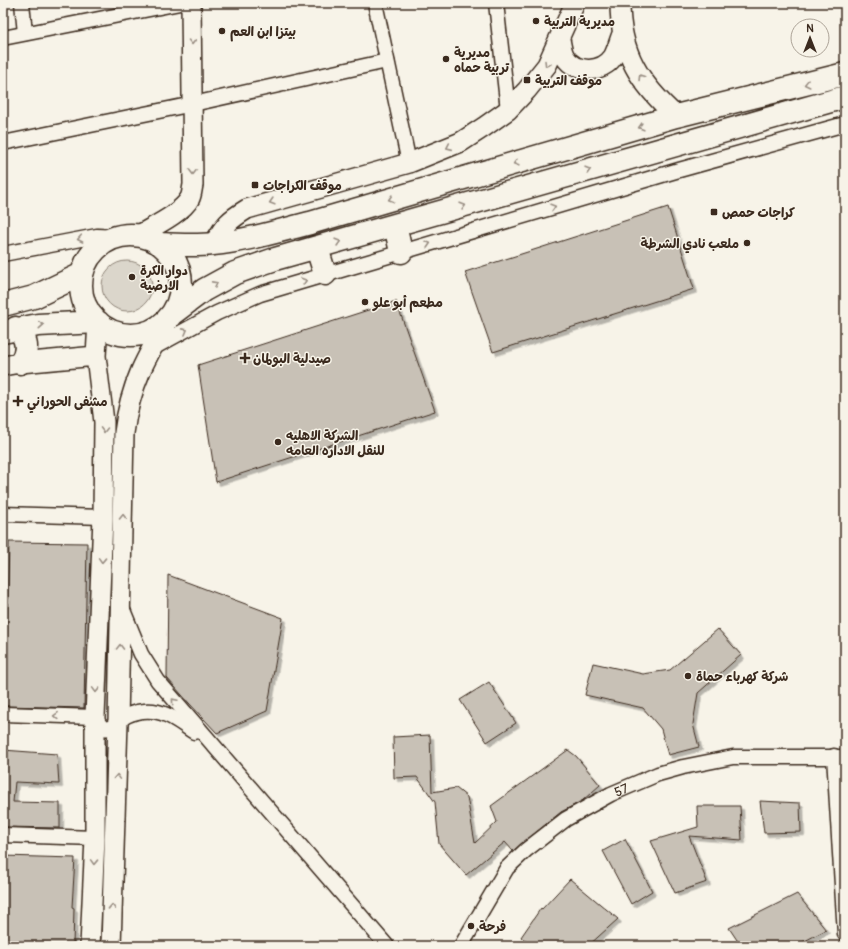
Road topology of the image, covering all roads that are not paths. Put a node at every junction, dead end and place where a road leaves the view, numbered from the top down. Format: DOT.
graph roads {
  1 [pos="22,3"];
  2 [pos="180,3"];
  3 [pos="192,3"];
  4 [pos="375,3"];
  5 [pos="496,3"];
  6 [pos="575,3"];
  7 [pos="620,3"];
  8 [pos="25,33"];
  9 [pos="622,34"];
  10 [pos="3,38"];
  11 [pos="560,39"];
  12 [pos="387,61"];
  13 [pos="845,74"];
  14 [pos="845,97"];
  15 [pos="193,104"];
  16 [pos="508,110"];
  17 [pos="676,116"];
  18 [pos="845,124"];
  19 [pos="3,143"];
  20 [pos="408,162"];
  21 [pos="395,225"];
  22 [pos="129,236"];
  23 [pos="161,244"];
  24 [pos="214,244"];
  25 [pos="316,248"];
  26 [pos="401,252"];
  27 [pos="3,254"];
  28 [pos="82,274"];
  29 [pos="325,274"];
  30 [pos="3,305"];
  31 [pos="172,314"];
  32 [pos="98,322"];
  33 [pos="9,330"];
  34 [pos="150,350"];
  35 [pos="96,356"];
  36 [pos="11,364"];
  37 [pos="3,514"];
  38 [pos="103,517"];
  39 [pos="121,605"];
  40 [pos="3,714"];
  41 [pos="95,717"];
  42 [pos="118,722"];
  43 [pos="208,740"];
  44 [pos="839,756"];
  45 [pos="3,835"];
  46 [pos="95,838"];
  47 [pos="845,934"];
  48 [pos="90,946"];
  49 [pos="111,946"];
  50 [pos="387,946"];
  51 [pos="461,946"];
  1 -- 8 [label="street"];
  2 -- 8 [label="street"];
  3 -- 15 [label="main road, one-way"];
  4 -- 12 [label="street"];
  5 -- 16 [label="street"];
  6 -- 11 [label="main road"];
  7 -- 9 [label="main road"];
  8 -- 10 [label="street"];
  9 -- 11 [label="main road"];
  17 -- 9 [label="main road, one-way"];
  11 -- 16 [label="main road, one-way"];
  12 -- 15 [label="street"];
  12 -- 20 [label="street"];
  13 -- 17 [label="main road, one-way"];
  21 -- 14 [label="main road, one-way"];
  15 -- 19 [label="street"];
  15 -- 22 [label="main road, one-way"];
  16 -- 20 [label="main road, one-way"];
  17 -- 24 [label="main road, one-way"];
  26 -- 18 [label="street, one-way"];
  20 -- 24 [label="main road, one-way"];
  25 -- 21 [label="main road, one-way"];
  21 -- 26 [label="main road"];
  22 -- 23 [label="main road"];
  22 -- 27 [label="street, one-way"];
  22 -- 28 [label="main road"];
  23 -- 24 [label="main road"];
  23 -- 31 [label="main road"];
  25 -- 29 [label="main road"];
  31 -- 25 [label="main road, one-way"];
  26 -- 29 [label="street"];
  28 -- 30 [label="main road"];
  28 -- 32 [label="main road"];
  34 -- 29 [label="street, one-way"];
  31 -- 32 [label="main road"];
  31 -- 34 [label="main road"];
  33 -- 32 [label="main road, one-way"];
  32 -- 35 [label="main road"];
  33 -- 36 [label="main road"];
  39 -- 34 [label="main road, one-way"];
  35 -- 36 [label="main road"];
  35 -- 38 [label="main road, one-way"];
  37 -- 38 [label="street"];
  38 -- 41 [label="main road, one-way"];
  42 -- 39 [label="main road, one-way"];
  43 -- 39 [label="street, one-way"];
  41 -- 40 [label="street, one-way"];
  41 -- 42 [label="street"];
  41 -- 46 [label="main road"];
  42 -- 43 [label="street"];
  49 -- 42 [label="main road, one-way"];
  43 -- 50 [label="street"];
  44 -- 47 [label="street"];
  44 -- 51 [label="street, 57"];
  45 -- 46 [label="street"];
  46 -- 48 [label="main road, one-way"];
}
